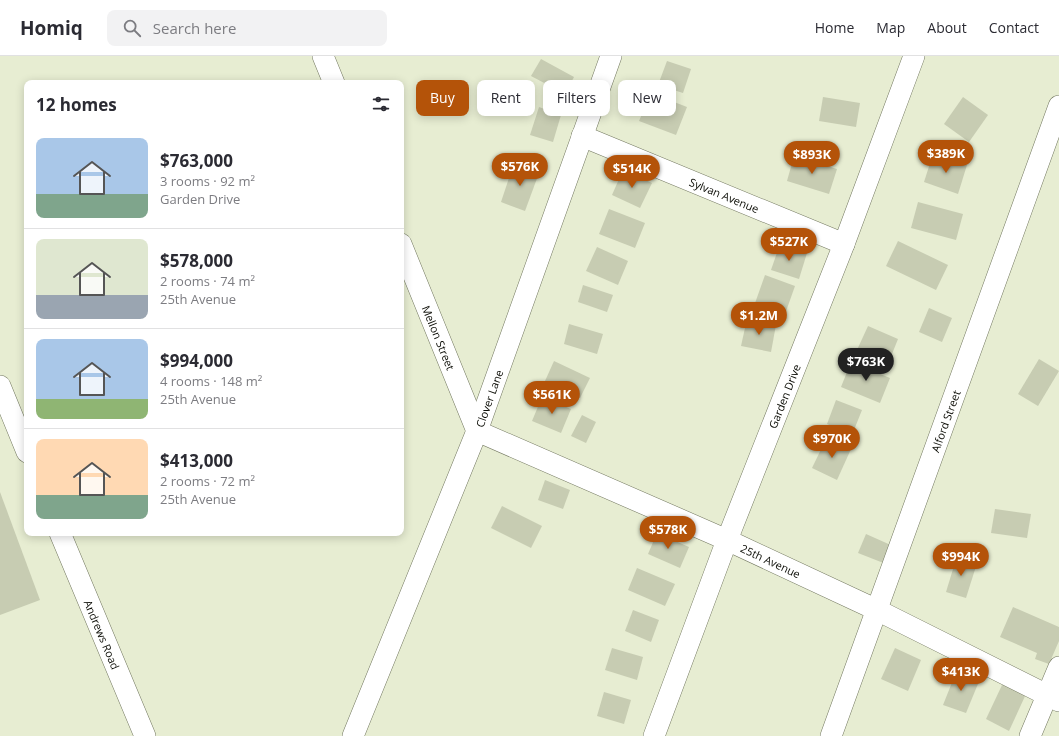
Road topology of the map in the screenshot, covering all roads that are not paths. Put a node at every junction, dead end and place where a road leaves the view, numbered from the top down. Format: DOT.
graph roads {
  1 [pos="323,56"];
  2 [pos="611,56"];
  3 [pos="914,56"];
  4 [pos="333,80"];
  5 [pos="1059,106"];
  6 [pos="582,136"];
  7 [pos="844,244"];
  8 [pos="404,251"];
  9 [pos="0,386"];
  10 [pos="478,431"];
  11 [pos="24,445"];
  12 [pos="61,536"];
  13 [pos="727,540"];
  14 [pos="877,610"];
  15 [pos="1059,667"];
  16 [pos="1053,698"];
  17 [pos="145,736"];
  18 [pos="353,736"];
  19 [pos="654,736"];
  20 [pos="831,736"];
  21 [pos="1030,736"];
  1 -- 4 [label="street"];
  2 -- 6 [label="street, Clover Lane"];
  3 -- 7 [label="street, Garden Drive"];
  5 -- 14 [label="street, Alford Street"];
  6 -- 7 [label="street, Sylvan Avenue"];
  6 -- 10 [label="street, Clover Lane"];
  7 -- 13 [label="street, Garden Drive"];
  8 -- 10 [label="street, Mellon Street"];
  9 -- 11 [label="street"];
  10 -- 13 [label="street, 25th Avenue"];
  10 -- 18 [label="street, Clover Lane"];
  12 -- 17 [label="street, Andrews Road"];
  13 -- 14 [label="street, 25th Avenue"];
  13 -- 19 [label="street, Garden Drive"];
  14 -- 16 [label="street, 25th Avenue"];
  14 -- 20 [label="street, Alford Street"];
  15 -- 16 [label="street"];
  16 -- 21 [label="street"];
}
